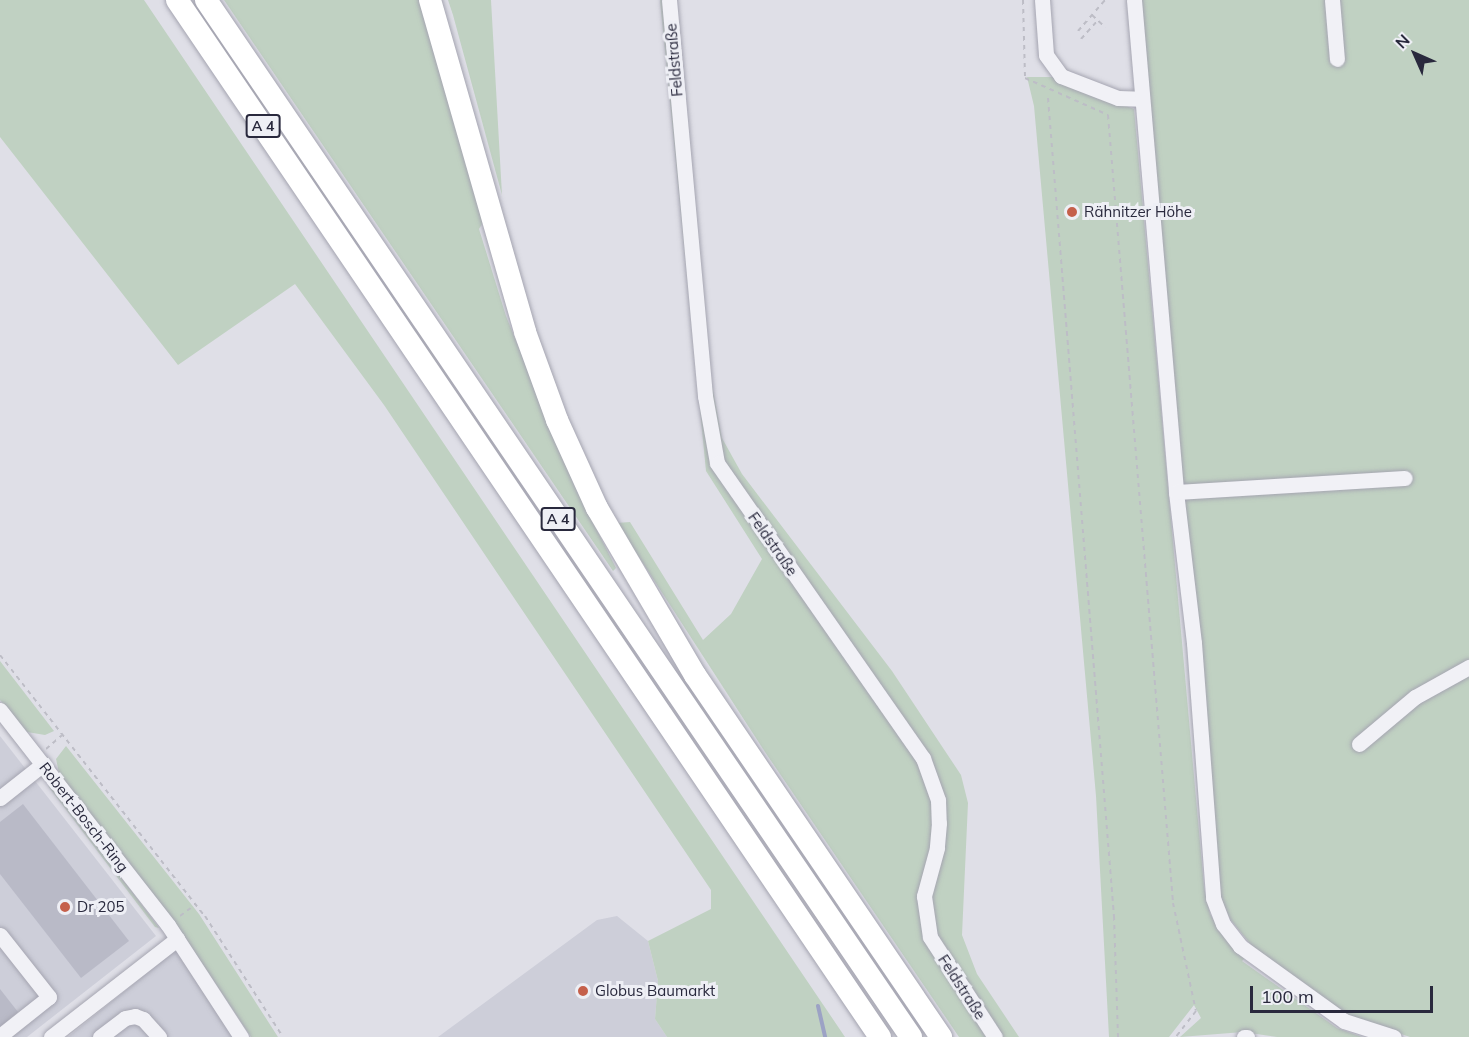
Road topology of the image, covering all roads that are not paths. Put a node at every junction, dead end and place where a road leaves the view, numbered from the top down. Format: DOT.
graph roads {
  1 [pos="177,0"];
  2 [pos="206,0"];
  3 [pos="430,0"];
  4 [pos="669,0"];
  5 [pos="1042,0"];
  6 [pos="1134,0"];
  7 [pos="1332,0"];
  8 [pos="1337,59"];
  9 [pos="1141,99"];
  10 [pos="1405,478"];
  11 [pos="1176,492"];
  12 [pos="1469,667"];
  13 [pos="0,710"];
  14 [pos="1359,744"];
  15 [pos="40,761"];
  16 [pos="0,798"];
  17 [pos="0,935"];
  18 [pos="171,943"];
  19 [pos="0,1036"];
  20 [pos="51,1037"];
  21 [pos="100,1037"];
  22 [pos="159,1037"];
  23 [pos="241,1037"];
  24 [pos="880,1037"];
  25 [pos="911,1037"];
  26 [pos="941,1037"];
  27 [pos="995,1037"];
  28 [pos="1394,1037"];
  1 -- 24 [label="highway, A 4"];
  2 -- 25 [label="highway, A 4"];
  3 -- 26 [label="highway"];
  4 -- 27 [label="street, Feldstraße"];
  5 -- 9 [label="street"];
  6 -- 9 [label="street"];
  7 -- 8 [label="street"];
  9 -- 11 [label="street"];
  10 -- 11 [label="street"];
  11 -- 28 [label="street"];
  12 -- 14 [label="street"];
  13 -- 15 [label="street, Robert-Bosch-Ring"];
  15 -- 16 [label="street"];
  15 -- 18 [label="street, Robert-Bosch-Ring"];
  17 -- 19 [label="street"];
  18 -- 20 [label="street"];
  18 -- 23 [label="street, Robert-Bosch-Ring"];
  21 -- 22 [label="street"];
}
